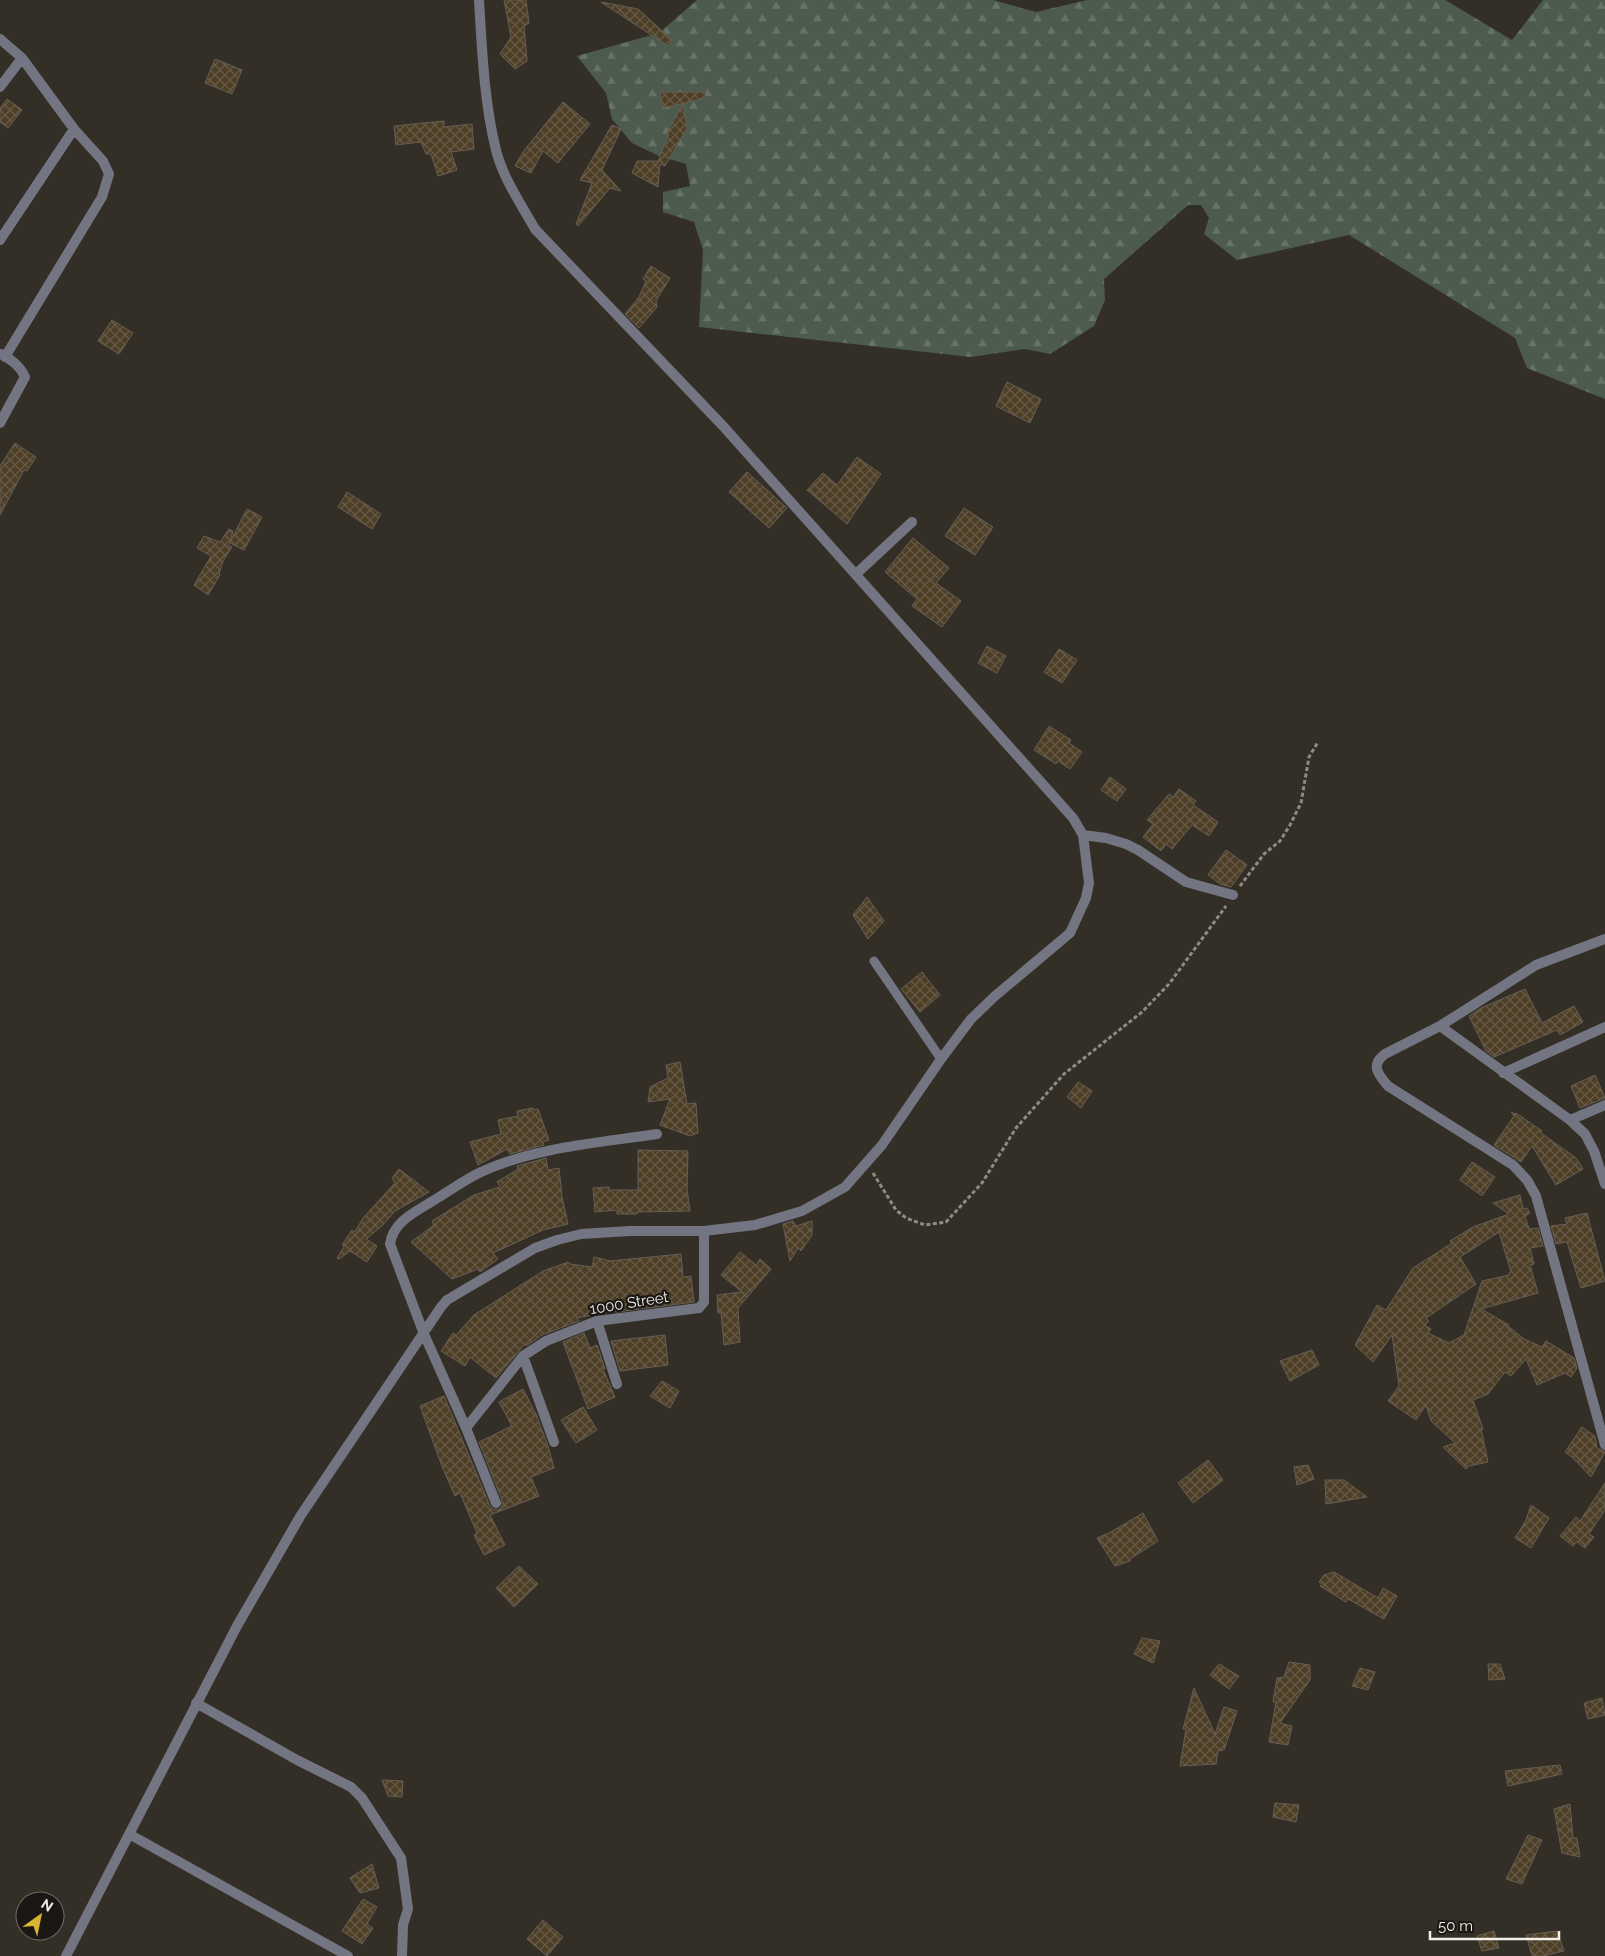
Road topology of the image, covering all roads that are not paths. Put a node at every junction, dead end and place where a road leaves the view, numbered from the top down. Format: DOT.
graph roads {
  1 [pos="480,0"];
  2 [pos="0,40"];
  3 [pos="22,58"];
  4 [pos="0,87"];
  5 [pos="74,129"];
  6 [pos="0,240"];
  7 [pos="3,355"];
  8 [pos="0,423"];
  9 [pos="912,522"];
  10 [pos="856,574"];
  11 [pos="1083,834"];
  12 [pos="1233,895"];
  13 [pos="1605,939"];
  14 [pos="874,961"];
  15 [pos="1440,1026"];
  16 [pos="1605,1027"];
  17 [pos="941,1059"];
  18 [pos="1503,1073"];
  19 [pos="1605,1105"];
  20 [pos="1570,1120"];
  21 [pos="657,1134"];
  22 [pos="1605,1182"];
  23 [pos="704,1231"];
  24 [pos="596,1321"];
  25 [pos="424,1334"];
  26 [pos="523,1356"];
  27 [pos="617,1384"];
  28 [pos="466,1428"];
  29 [pos="554,1442"];
  30 [pos="1605,1445"];
  31 [pos="496,1503"];
  32 [pos="196,1703"];
  33 [pos="129,1834"];
  34 [pos="66,1956"];
  35 [pos="348,1956"];
  36 [pos="402,1956"];
  1 -- 10 [label="street"];
  2 -- 3 [label="street"];
  3 -- 4 [label="street"];
  3 -- 5 [label="street"];
  5 -- 6 [label="street"];
  5 -- 7 [label="street"];
  7 -- 8 [label="street"];
  9 -- 10 [label="street"];
  10 -- 11 [label="street"];
  11 -- 12 [label="street"];
  11 -- 17 [label="street"];
  13 -- 15 [label="street"];
  14 -- 17 [label="lane"];
  15 -- 18 [label="street"];
  15 -- 30 [label="street"];
  16 -- 18 [label="street"];
  17 -- 23 [label="street"];
  18 -- 20 [label="street"];
  19 -- 20 [label="street"];
  20 -- 22 [label="street"];
  21 -- 25 [label="street"];
  23 -- 24 [label="street, 1000 Street"];
  23 -- 25 [label="street"];
  24 -- 26 [label="street, 1000 Street"];
  24 -- 27 [label="street"];
  25 -- 28 [label="street"];
  25 -- 32 [label="street"];
  26 -- 28 [label="street, 1000 Street"];
  26 -- 29 [label="street"];
  28 -- 31 [label="street"];
  32 -- 33 [label="street"];
  32 -- 36 [label="street"];
  33 -- 34 [label="street"];
  33 -- 35 [label="street"];
}
